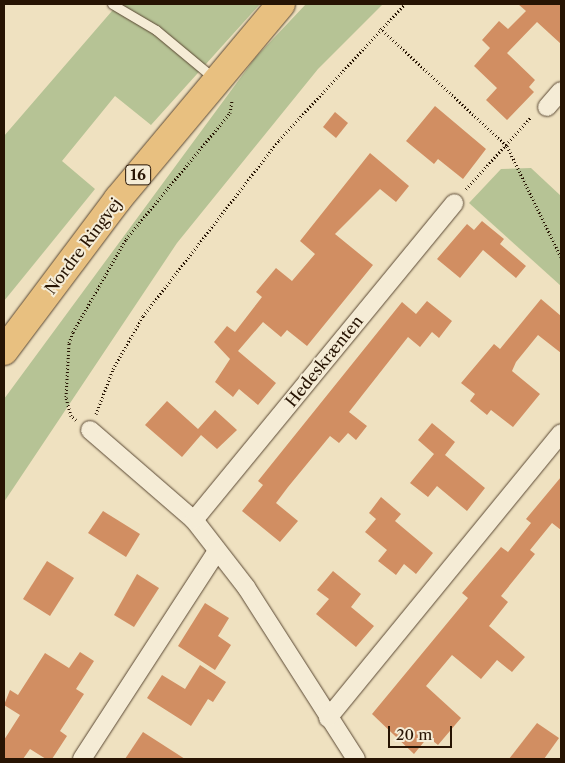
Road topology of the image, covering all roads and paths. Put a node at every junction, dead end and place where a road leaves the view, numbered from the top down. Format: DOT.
graph roads {
  1 [pos="112,4"];
  2 [pos="281,4"];
  3 [pos="405,4"];
  4 [pos="380,28"];
  5 [pos="216,80"];
  6 [pos="561,91"];
  7 [pos="547,106"];
  8 [pos="507,146"];
  9 [pos="454,203"];
  10 [pos="561,256"];
  11 [pos="4,351"];
  12 [pos="90,430"];
  13 [pos="561,433"];
  14 [pos="194,520"];
  15 [pos="217,551"];
  16 [pos="328,718"];
  17 [pos="82,759"];
  18 [pos="356,759"];
  1 -- 5 [label="lane"];
  2 -- 5 [label="main road, Nordre Ringvej / 16"];
  3 -- 4 [label="path"];
  4 -- 8 [label="path"];
  4 -- 12 [label="path"];
  5 -- 11 [label="main road, Nordre Ringvej / 16"];
  5 -- 12 [label="path"];
  6 -- 7 [label="street"];
  7 -- 8 [label="path"];
  8 -- 9 [label="path"];
  8 -- 10 [label="path"];
  9 -- 14 [label="street, Hedeskrænten"];
  12 -- 14 [label="street"];
  13 -- 16 [label="street"];
  14 -- 15 [label="street"];
  15 -- 16 [label="street"];
  15 -- 17 [label="street"];
  16 -- 18 [label="street"];
}
